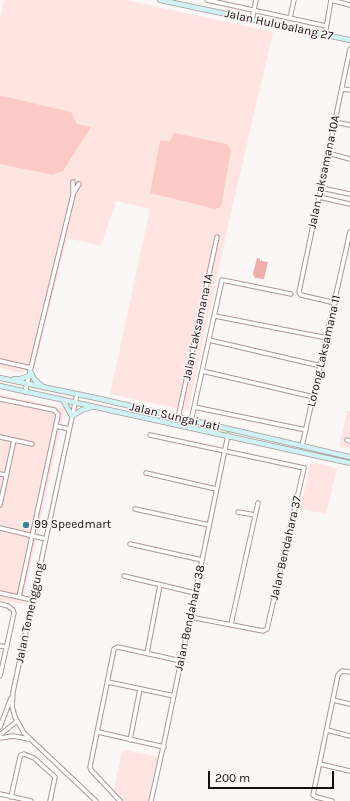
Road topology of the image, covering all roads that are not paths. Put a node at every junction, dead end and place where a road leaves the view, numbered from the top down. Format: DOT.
graph roads {
  1 [pos="163,0"];
  2 [pos="208,0"];
  3 [pos="256,0"];
  4 [pos="294,0"];
  5 [pos="331,0"];
  6 [pos="214,1"];
  7 [pos="350,5"];
  8 [pos="254,10"];
  9 [pos="290,18"];
  10 [pos="252,20"];
  11 [pos="326,26"];
  12 [pos="325,35"];
  13 [pos="350,40"];
  14 [pos="350,49"];
  15 [pos="350,54"];
  16 [pos="342,89"];
  17 [pos="350,90"];
  18 [pos="335,122"];
  19 [pos="350,125"];
  20 [pos="328,153"];
  21 [pos="350,159"];
  22 [pos="73,182"];
  23 [pos="79,184"];
  24 [pos="321,188"];
  25 [pos="350,194"];
  26 [pos="73,195"];
  27 [pos="319,197"];
  28 [pos="350,204"];
  29 [pos="350,232"];
  30 [pos="217,237"];
  31 [pos="291,294"];
  32 [pos="335,303"];
  33 [pos="214,316"];
  34 [pos="327,338"];
  35 [pos="209,340"];
  36 [pos="0,361"];
  37 [pos="321,366"];
  38 [pos="202,371"];
  39 [pos="30,372"];
  40 [pos="1,378"];
  41 [pos="27,384"];
  42 [pos="0,387"];
  43 [pos="43,387"];
  44 [pos="25,392"];
  45 [pos="77,394"];
  46 [pos="314,397"];
  47 [pos="0,399"];
  48 [pos="63,400"];
  49 [pos="75,403"];
  50 [pos="93,406"];
  51 [pos="194,407"];
  52 [pos="72,416"];
  53 [pos="178,418"];
  54 [pos="191,421"];
  55 [pos="58,426"];
  56 [pos="69,429"];
  57 [pos="306,430"];
  58 [pos="150,435"];
  59 [pos="228,435"];
  60 [pos="0,437"];
  61 [pos="14,440"];
  62 [pos="32,444"];
  63 [pos="302,446"];
  64 [pos="224,451"];
  65 [pos="350,457"];
  66 [pos="350,463"];
  67 [pos="146,473"];
  68 [pos="0,474"];
  69 [pos="6,475"];
  70 [pos="216,490"];
  71 [pos="258,503"];
  72 [pos="0,505"];
  73 [pos="135,509"];
  74 [pos="238,512"];
  75 [pos="256,515"];
  76 [pos="209,525"];
  77 [pos="0,528"];
  78 [pos="32,536"];
  79 [pos="46,539"];
  80 [pos="130,544"];
  81 [pos="202,560"];
  82 [pos="124,576"];
  83 [pos="160,585"];
  84 [pos="0,593"];
  85 [pos="195,593"];
  86 [pos="19,597"];
  87 [pos="32,600"];
  88 [pos="0,604"];
  89 [pos="190,616"];
  90 [pos="230,624"];
  91 [pos="0,646"];
  92 [pos="7,648"];
  93 [pos="147,653"];
  94 [pos="181,661"];
  95 [pos="350,672"];
  96 [pos="0,676"];
  97 [pos="108,682"];
  98 [pos="140,689"];
  99 [pos="12,696"];
  100 [pos="174,696"];
  101 [pos="333,700"];
  102 [pos="350,704"];
  103 [pos="17,721"];
  104 [pos="0,727"];
  105 [pos="327,730"];
  106 [pos="98,732"];
  107 [pos="0,736"];
  108 [pos="350,736"];
  109 [pos="30,739"];
  110 [pos="130,740"];
  111 [pos="164,747"];
  112 [pos="320,764"];
  113 [pos="350,771"];
  114 [pos="0,794"];
  115 [pos="11,797"];
  116 [pos="31,801"];
  117 [pos="50,801"];
  118 [pos="96,801"];
  119 [pos="120,801"];
  120 [pos="151,801"];
  121 [pos="329,801"];
  1 -- 10 [label="main road, Jalan Hulubalang 27"];
  2 -- 6 [label="street"];
  3 -- 8 [label="street"];
  4 -- 9 [label="street"];
  5 -- 7 [label="street"];
  5 -- 11 [label="street"];
  6 -- 8 [label="street"];
  8 -- 9 [label="street"];
  8 -- 10 [label="street"];
  9 -- 11 [label="street"];
  10 -- 12 [label="main road, Jalan Hulubalang 27"];
  11 -- 12 [label="street"];
  12 -- 13 [label="main road, Jalan Hulubalang 27"];
  14 -- 15 [label="street, Jalan Laksamana 10A"];
  15 -- 16 [label="street, Jalan Laksamana 10A"];
  16 -- 17 [label="street"];
  16 -- 18 [label="street, Jalan Laksamana 10A"];
  18 -- 19 [label="street"];
  18 -- 20 [label="street, Jalan Laksamana 10A"];
  20 -- 21 [label="street"];
  20 -- 24 [label="street, Jalan Laksamana 10A"];
  22 -- 26 [label="street"];
  23 -- 26 [label="street"];
  24 -- 25 [label="street"];
  24 -- 27 [label="street, Jalan Laksamana 10A"];
  26 -- 39 [label="street"];
  27 -- 28 [label="street"];
  27 -- 32 [label="street, Jalan Laksamana 10A"];
  29 -- 32 [label="street, Lorong Laksamana 11"];
  30 -- 53 [label="street, Jalan Laksamana 1A"];
  31 -- 33 [label="street"];
  32 -- 34 [label="street, Lorong Laksamana 11"];
  33 -- 34 [label="street"];
  33 -- 35 [label="street"];
  34 -- 37 [label="street, Lorong Laksamana 11"];
  35 -- 37 [label="street"];
  35 -- 38 [label="street"];
  36 -- 39 [label="street"];
  37 -- 46 [label="street, Lorong Laksamana 11"];
  38 -- 46 [label="street"];
  38 -- 51 [label="street"];
  39 -- 40 [label="main road"];
  39 -- 41 [label="street"];
  39 -- 43 [label="main road"];
  40 -- 41 [label="main road, Jalan Sungai Jati"];
  41 -- 43 [label="main road, Jalan Sungai Jati"];
  41 -- 44 [label="street"];
  42 -- 44 [label="main road, Jalan Sungai Jati"];
  43 -- 45 [label="main road, Jalan Sungai Jati"];
  44 -- 48 [label="main road, Jalan Sungai Jati"];
  45 -- 49 [label="street, Jalan Temenggung"];
  45 -- 53 [label="main road, Jalan Sungai Jati"];
  46 -- 57 [label="street, Lorong Laksamana 11"];
  47 -- 55 [label="street"];
  48 -- 49 [label="main road, Jalan Sungai Jati"];
  48 -- 52 [label="main road"];
  49 -- 50 [label="main road, Jalan Sungai Jati"];
  49 -- 52 [label="street, Jalan Temenggung"];
  50 -- 52 [label="main road"];
  50 -- 59 [label="main road, Jalan Sungai Jati"];
  51 -- 54 [label="street"];
  51 -- 57 [label="street"];
  52 -- 56 [label="street, Jalan Temenggung"];
  53 -- 54 [label="main road, Jalan Sungai Jati"];
  54 -- 63 [label="main road, Jalan Sungai Jati"];
  55 -- 56 [label="street"];
  55 -- 78 [label="street"];
  56 -- 79 [label="street, Jalan Temenggung"];
  57 -- 63 [label="street, Lorong Laksamana 11"];
  58 -- 64 [label="street"];
  59 -- 64 [label="street, Jalan Bendahara 38"];
  59 -- 66 [label="main road, Jalan Sungai Jati"];
  60 -- 61 [label="street"];
  61 -- 62 [label="street"];
  61 -- 69 [label="street"];
  63 -- 65 [label="main road, Jalan Sungai Jati"];
  64 -- 70 [label="street, Jalan Bendahara 38"];
  64 -- 90 [label="street, Jalan Bendahara 37"];
  67 -- 70 [label="street"];
  68 -- 69 [label="street"];
  69 -- 72 [label="street"];
  70 -- 76 [label="street, Jalan Bendahara 38"];
  71 -- 75 [label="street"];
  73 -- 76 [label="street"];
  74 -- 75 [label="street"];
  75 -- 90 [label="street"];
  76 -- 81 [label="street, Jalan Bendahara 38"];
  77 -- 78 [label="street"];
  78 -- 79 [label="street"];
  78 -- 86 [label="street"];
  79 -- 87 [label="street, Jalan Temenggung"];
  80 -- 81 [label="street"];
  81 -- 85 [label="street, Jalan Bendahara 38"];
  82 -- 83 [label="street"];
  83 -- 85 [label="street"];
  83 -- 93 [label="street"];
  84 -- 86 [label="street"];
  85 -- 89 [label="street, Jalan Bendahara 38"];
  86 -- 87 [label="street"];
  87 -- 99 [label="street, Jalan Temenggung"];
  88 -- 92 [label="street"];
  89 -- 90 [label="street"];
  89 -- 94 [label="street, Jalan Bendahara 38"];
  91 -- 92 [label="street"];
  92 -- 96 [label="street"];
  93 -- 94 [label="street"];
  93 -- 97 [label="street"];
  94 -- 100 [label="street, Jalan Bendahara 38"];
  95 -- 101 [label="street"];
  97 -- 98 [label="street"];
  97 -- 106 [label="street"];
  98 -- 100 [label="street"];
  98 -- 110 [label="street"];
  99 -- 103 [label="street, Jalan Temenggung"];
  99 -- 104 [label="street"];
  100 -- 111 [label="street, Jalan Bendahara 38"];
  101 -- 102 [label="street"];
  101 -- 105 [label="street"];
  103 -- 107 [label="street"];
  103 -- 109 [label="street, Jalan Temenggung"];
  105 -- 108 [label="street"];
  105 -- 112 [label="street"];
  106 -- 110 [label="street"];
  106 -- 119 [label="street"];
  107 -- 109 [label="street"];
  109 -- 118 [label="street, Jalan Temenggung"];
  110 -- 111 [label="street"];
  111 -- 120 [label="street, Jalan Bendahara 38"];
  112 -- 113 [label="street"];
  112 -- 121 [label="street"];
  114 -- 115 [label="street"];
  115 -- 116 [label="street"];
  115 -- 117 [label="street"];
}
